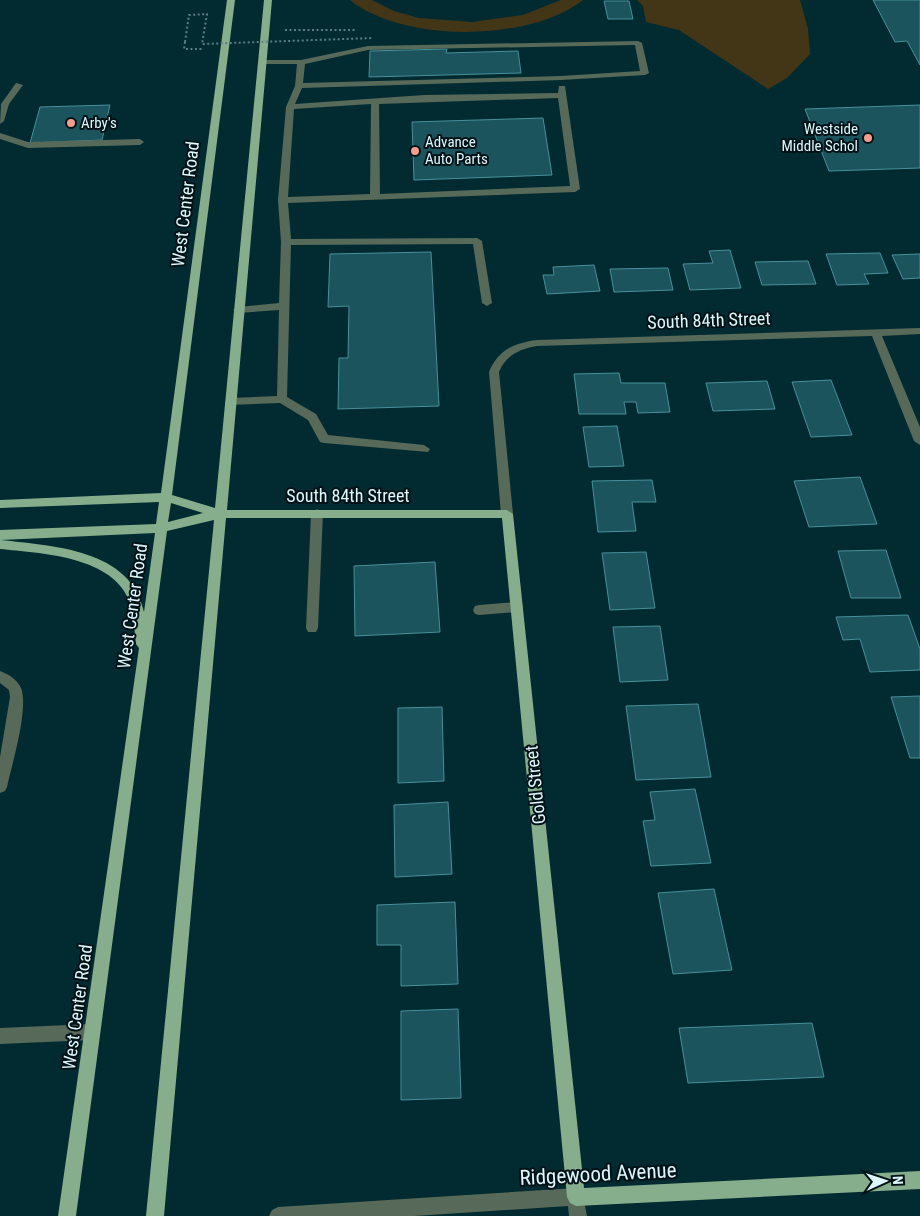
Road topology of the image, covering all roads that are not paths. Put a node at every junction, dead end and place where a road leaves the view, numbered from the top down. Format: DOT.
graph roads {
  1 [pos="231,0"];
  2 [pos="268,0"];
  3 [pos="262,62"];
  4 [pos="301,62"];
  5 [pos="561,78"];
  6 [pos="20,85"];
  7 [pos="299,86"];
  8 [pos="562,95"];
  9 [pos="375,103"];
  10 [pos="290,107"];
  11 [pos="0,121"];
  12 [pos="0,136"];
  13 [pos="140,142"];
  14 [pos="375,197"];
  15 [pos="283,200"];
  16 [pos="286,242"];
  17 [pos="487,303"];
  18 [pos="284,306"];
  19 [pos="238,310"];
  20 [pos="920,331"];
  21 [pos="876,333"];
  22 [pos="503,356"];
  23 [pos="282,399"];
  24 [pos="230,402"];
  25 [pos="920,441"];
  26 [pos="424,449"];
  27 [pos="166,497"];
  28 [pos="0,504"];
  29 [pos="317,513"];
  30 [pos="219,514"];
  31 [pos="507,514"];
  32 [pos="162,528"];
  33 [pos="0,535"];
  34 [pos="0,544"];
  35 [pos="517,607"];
  36 [pos="479,610"];
  37 [pos="312,628"];
  38 [pos="144,659"];
  39 [pos="0,677"];
  40 [pos="0,788"];
  41 [pos="92,1032"];
  42 [pos="0,1036"];
  43 [pos="920,1180"];
  44 [pos="576,1197"];
  45 [pos="67,1216"];
  46 [pos="155,1216"];
  47 [pos="278,1216"];
  48 [pos="578,1216"];
  1 -- 27 [label="main road, West Center Road"];
  2 -- 3 [label="main road"];
  3 -- 4 [label="street"];
  3 -- 19 [label="main road"];
  4 -- 5 [label="street"];
  4 -- 7 [label="street"];
  5 -- 7 [label="street"];
  5 -- 8 [label="street"];
  6 -- 11 [label="street"];
  7 -- 10 [label="street"];
  8 -- 9 [label="street"];
  8 -- 14 [label="street"];
  9 -- 10 [label="street"];
  9 -- 14 [label="street"];
  10 -- 15 [label="street"];
  12 -- 13 [label="street"];
  14 -- 15 [label="street"];
  15 -- 16 [label="street"];
  16 -- 17 [label="street"];
  16 -- 18 [label="street"];
  18 -- 19 [label="street"];
  18 -- 23 [label="street"];
  19 -- 24 [label="main road"];
  20 -- 21 [label="street, South 84th Street"];
  21 -- 22 [label="street, South 84th Street"];
  21 -- 25 [label="street"];
  22 -- 31 [label="street, Gold Street"];
  23 -- 24 [label="street"];
  23 -- 26 [label="street"];
  24 -- 30 [label="main road"];
  27 -- 28 [label="main road, South 84th Street"];
  27 -- 30 [label="main road, South 84th Street"];
  27 -- 32 [label="main road, West Center Road"];
  29 -- 30 [label="main road, South 84th Street"];
  29 -- 31 [label="main road, South 84th Street"];
  29 -- 37 [label="street"];
  30 -- 32 [label="main road, South 84th Street"];
  30 -- 46 [label="main road"];
  31 -- 35 [label="main road, Gold Street"];
  32 -- 33 [label="main road, South 84th Street"];
  32 -- 38 [label="main road, West Center Road"];
  34 -- 38 [label="main road"];
  35 -- 36 [label="street"];
  35 -- 44 [label="main road, Gold Street"];
  38 -- 41 [label="main road, West Center Road"];
  39 -- 40 [label="street"];
  41 -- 42 [label="street"];
  41 -- 45 [label="main road, West Center Road"];
  43 -- 44 [label="main road, Ridgewood Avenue"];
  44 -- 47 [label="street, Ridgewood Avenue"];
  44 -- 48 [label="street, Gold Street"];
}
